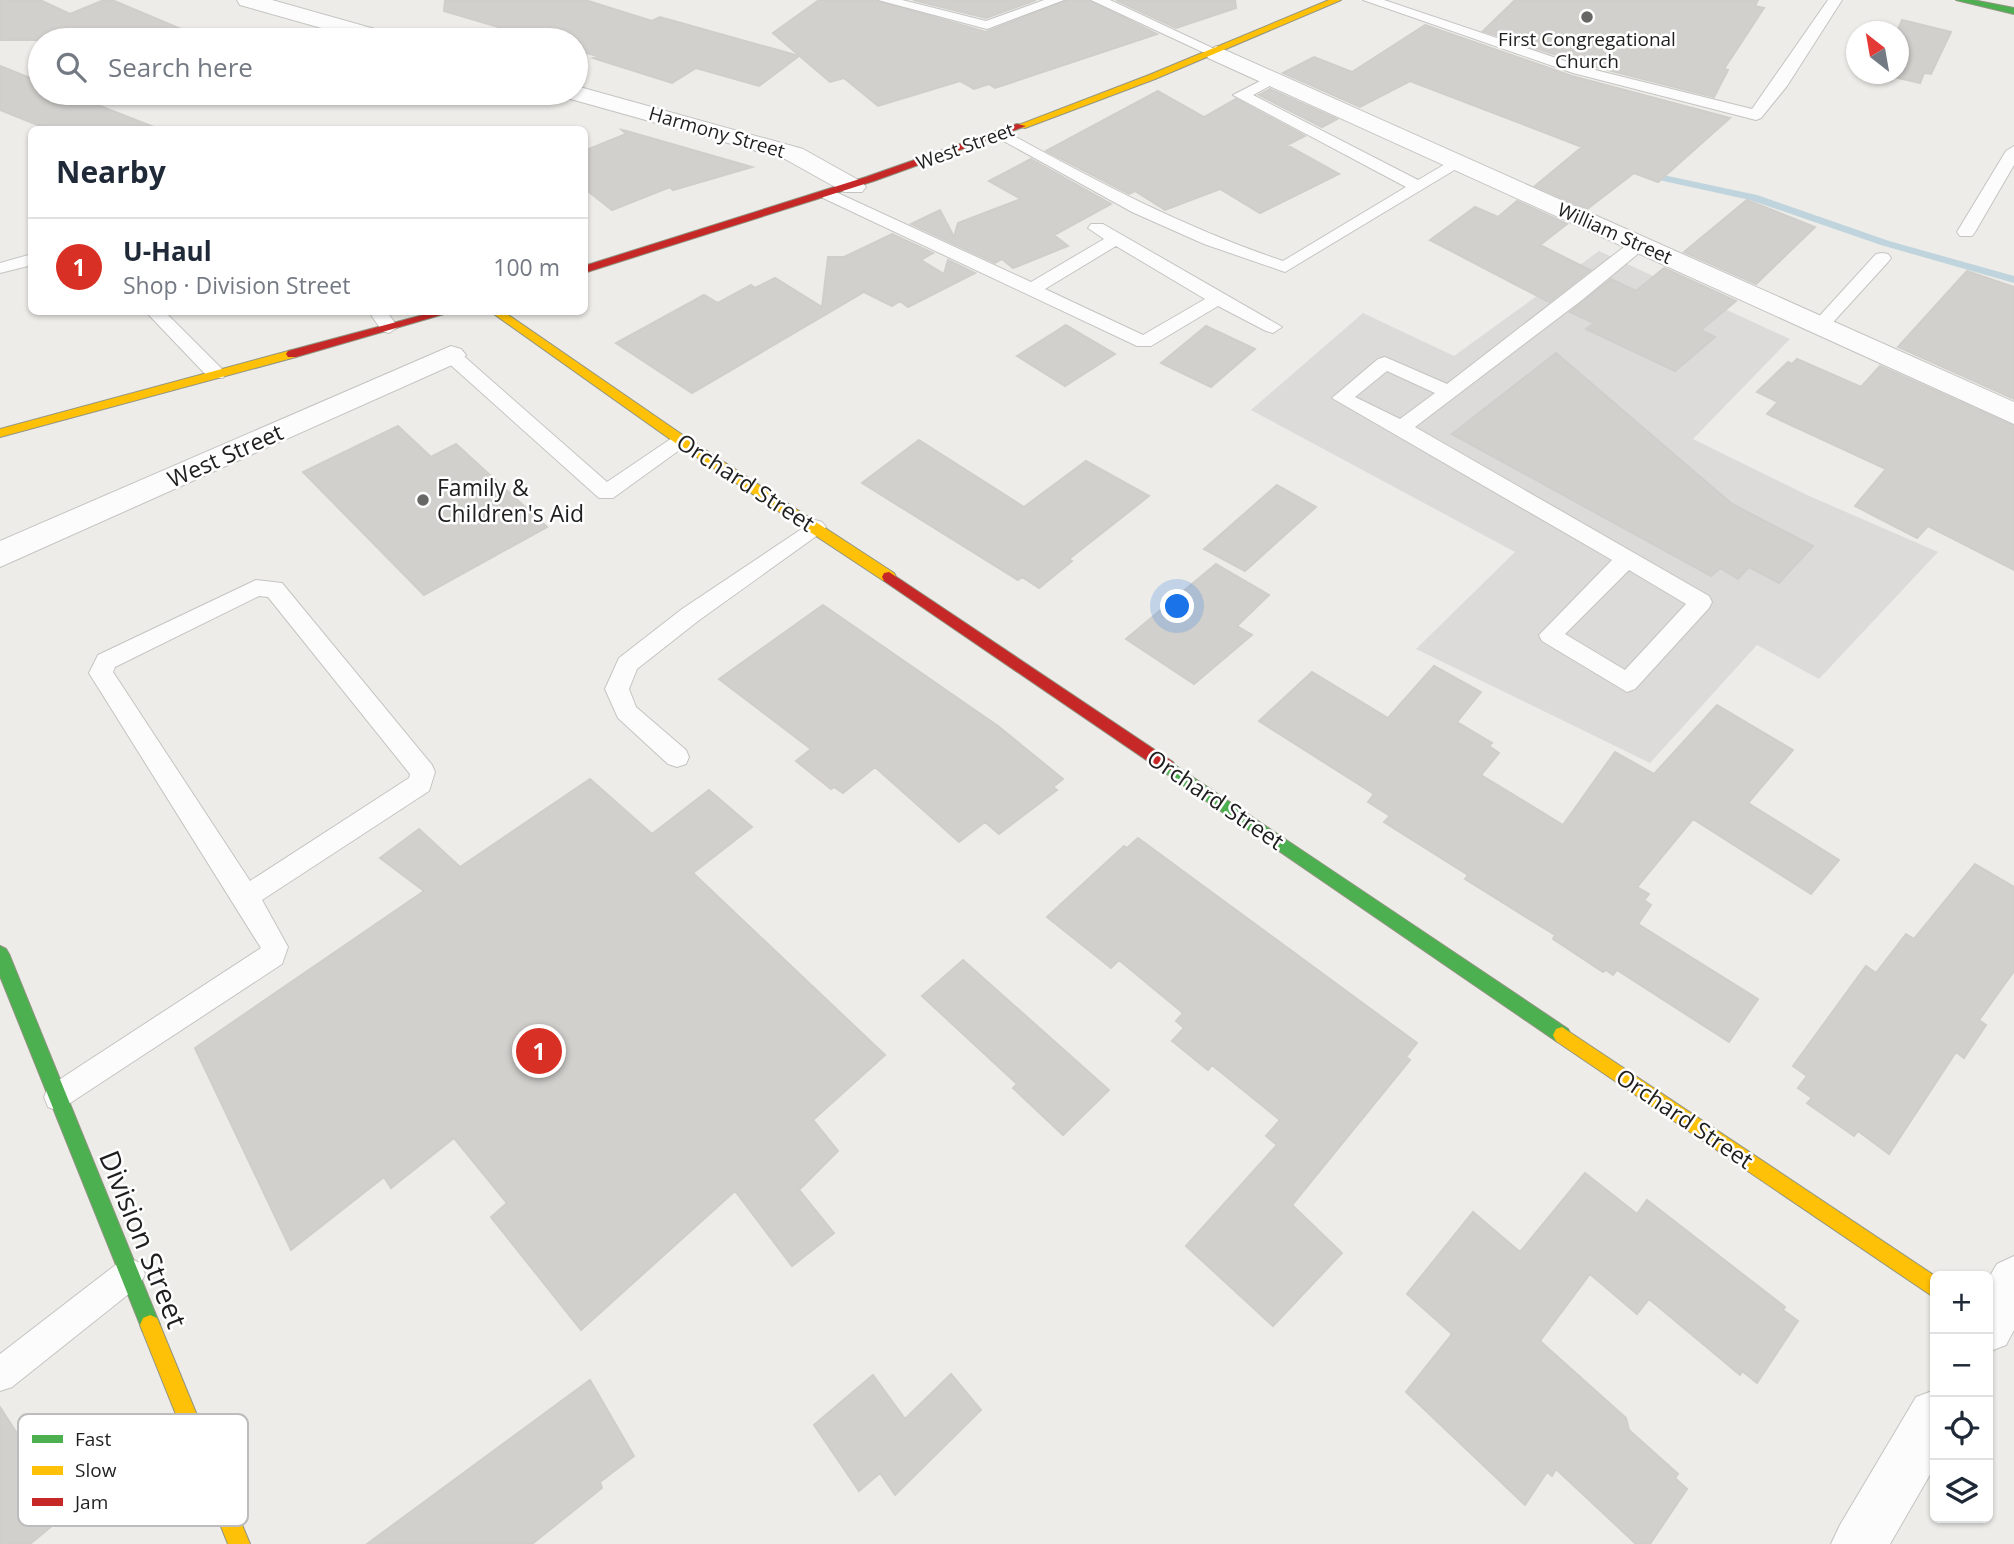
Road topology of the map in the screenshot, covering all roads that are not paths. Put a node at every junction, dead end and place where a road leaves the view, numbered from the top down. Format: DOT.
graph roads {
  1 [pos="248,0"];
  2 [pos="885,0"];
  3 [pos="1057,0"];
  4 [pos="1098,0"];
  5 [pos="1336,0"];
  6 [pos="1370,0"];
  7 [pos="1835,0"];
  8 [pos="1961,0"];
  9 [pos="2014,11"];
  10 [pos="346,28"];
  11 [pos="1216,53"];
  12 [pos="1272,79"];
  13 [pos="588,97"];
  14 [pos="999,134"];
  15 [pos="2014,151"];
  16 [pos="1458,163"];
  17 [pos="853,187"];
  18 [pos="1418,187"];
  19 [pos="829,194"];
  20 [pos="1097,228"];
  21 [pos="1966,232"];
  22 [pos="1116,239"];
  23 [pos="1639,244"];
  24 [pos="1882,258"];
  25 [pos="28,260"];
  26 [pos="0,268"];
  27 [pos="588,269"];
  28 [pos="1032,289"];
  29 [pos="1217,299"];
  30 [pos="158,315"];
  31 [pos="419,315"];
  32 [pos="501,315"];
  33 [pos="384,319"];
  34 [pos="1820,326"];
  35 [pos="1273,327"];
  36 [pos="451,355"];
  37 [pos="216,374"];
  38 [pos="1448,392"];
  39 [pos="2014,414"];
  40 [pos="1401,428"];
  41 [pos="0,432"];
  42 [pos="682,441"];
  43 [pos="815,527"];
  44 [pos="0,555"];
  45 [pos="1627,559"];
  46 [pos="677,757"];
  47 [pos="246,897"];
  48 [pos="0,954"];
  49 [pos="10,1009"];
  50 [pos="58,1097"];
  51 [pos="129,1274"];
  52 [pos="2014,1281"];
  53 [pos="1930,1285"];
  54 [pos="1995,1329"];
  55 [pos="0,1375"];
  56 [pos="186,1414"];
  57 [pos="1930,1424"];
  58 [pos="232,1526"];
  59 [pos="239,1544"];
  60 [pos="1859,1544"];
  1 -- 10 [label="street"];
  2 -- 3 [label="lane"];
  4 -- 11 [label="lane"];
  5 -- 11 [label="main road, West Street"];
  6 -- 7 [label="lane"];
  8 -- 9 [label="main road"];
  11 -- 12 [label="street, William Street"];
  11 -- 14 [label="main road, West Street"];
  12 -- 16 [label="street, William Street"];
  12 -- 18 [label="lane"];
  13 -- 17 [label="street, Harmony Street"];
  14 -- 17 [label="main road, West Street"];
  14 -- 18 [label="lane"];
  15 -- 21 [label="lane"];
  16 -- 18 [label="lane"];
  16 -- 23 [label="street, William Street"];
  17 -- 19 [label="main road, West Street"];
  19 -- 27 [label="main road, West Street"];
  19 -- 28 [label="lane"];
  20 -- 22 [label="lane"];
  22 -- 28 [label="lane"];
  22 -- 29 [label="lane"];
  23 -- 34 [label="street, William Street"];
  23 -- 38 [label="lane"];
  24 -- 34 [label="lane"];
  25 -- 26 [label="lane"];
  28 -- 29 [label="lane"];
  29 -- 35 [label="lane"];
  30 -- 37 [label="lane"];
  31 -- 33 [label="main road"];
  32 -- 42 [label="main road, Orchard Street"];
  33 -- 37 [label="main road"];
  34 -- 39 [label="street, William Street"];
  36 -- 42 [label="lane"];
  36 -- 44 [label="street, West Street"];
  37 -- 41 [label="main road"];
  38 -- 40 [label="lane"];
  38 -- 40 [label="lane"];
  40 -- 45 [label="lane"];
  42 -- 43 [label="main road, Orchard Street"];
  43 -- 46 [label="lane"];
  43 -- 53 [label="main road, Orchard Street"];
  45 -- 45 [label="lane"];
  47 -- 47 [label="lane"];
  47 -- 50 [label="lane"];
  48 -- 49 [label="main road, Division Street"];
  49 -- 50 [label="main road, Division Street"];
  50 -- 51 [label="main road, Division Street"];
  51 -- 55 [label="lane"];
  51 -- 56 [label="main road, Division Street"];
  52 -- 54 [label="street"];
  57 -- 60 [label="street"];
  58 -- 59 [label="main road, Division Street"];
}
